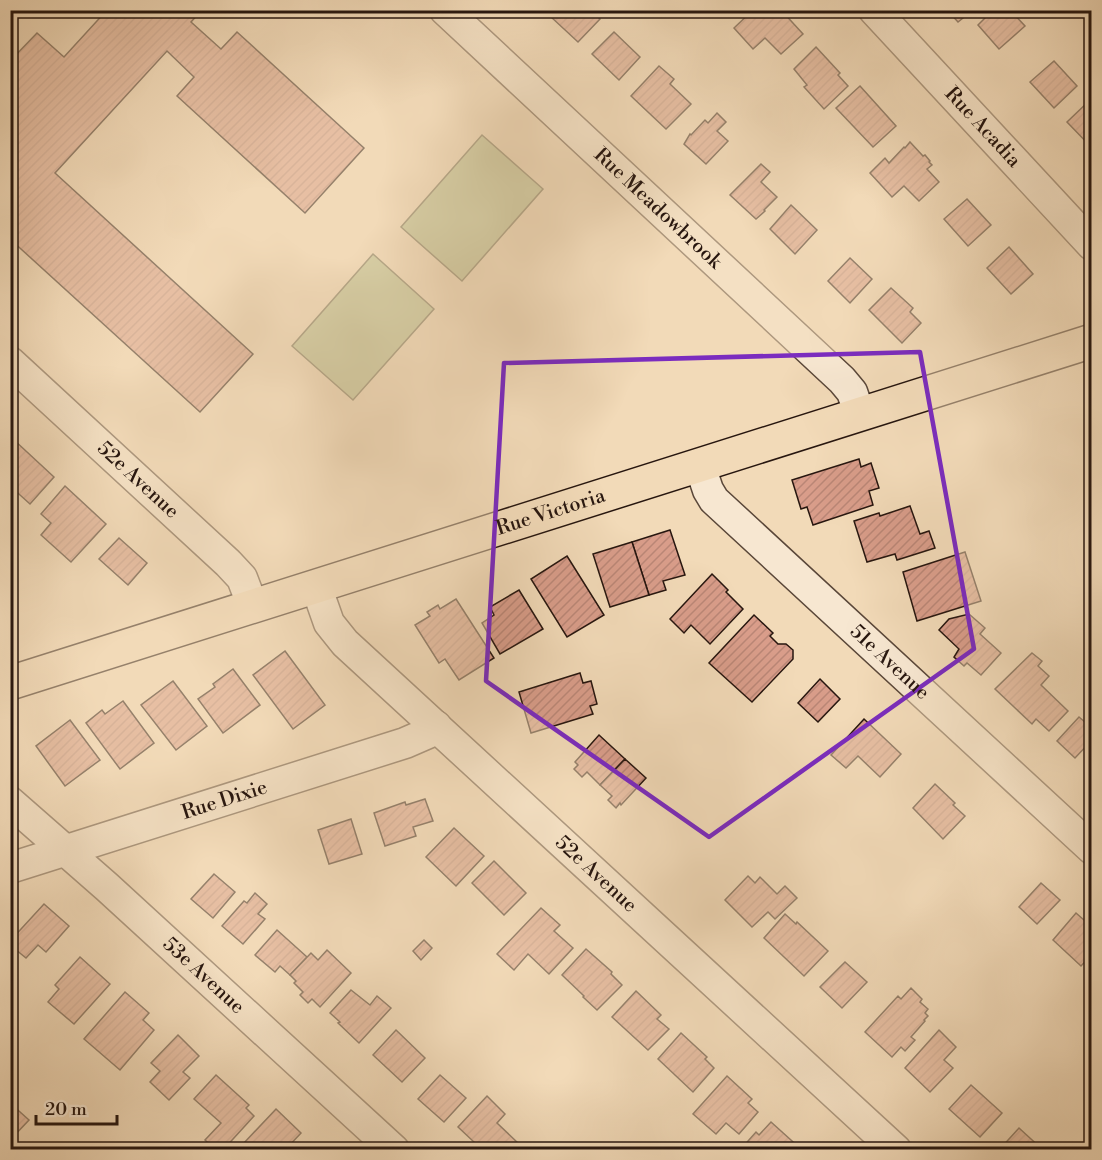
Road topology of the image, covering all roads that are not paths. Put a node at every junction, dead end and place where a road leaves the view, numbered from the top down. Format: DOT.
graph roads {
  1 [pos="445,10"];
  2 [pos="874,10"];
  3 [pos="1092,245"];
  4 [pos="1092,342"];
  5 [pos="10,362"];
  6 [pos="860,415"];
  7 [pos="700,466"];
  8 [pos="316,586"];
  9 [pos="253,607"];
  10 [pos="10,683"];
  11 [pos="436,726"];
  12 [pos="10,802"];
  13 [pos="1092,849"];
  14 [pos="65,851"];
  15 [pos="10,868"];
  16 [pos="394,1149"];
  17 [pos="897,1149"];
  1 -- 6 [label="street, Rue Meadowbrook"];
  2 -- 3 [label="street, Rue Acadia"];
  4 -- 6 [label="main road, Rue Victoria"];
  5 -- 9 [label="street, 52e Avenue"];
  6 -- 7 [label="main road, Rue Victoria"];
  7 -- 8 [label="main road, Rue Victoria"];
  7 -- 13 [label="street, 51e Avenue"];
  8 -- 9 [label="main road, Rue Victoria"];
  8 -- 11 [label="street, 52e Avenue"];
  9 -- 10 [label="main road, Rue Victoria"];
  11 -- 14 [label="street, Rue Dixie"];
  11 -- 17 [label="street, 52e Avenue"];
  12 -- 14 [label="street, 53e Avenue"];
  14 -- 15 [label="street, Rue Dixie"];
  14 -- 16 [label="street, 53e Avenue"];
}
